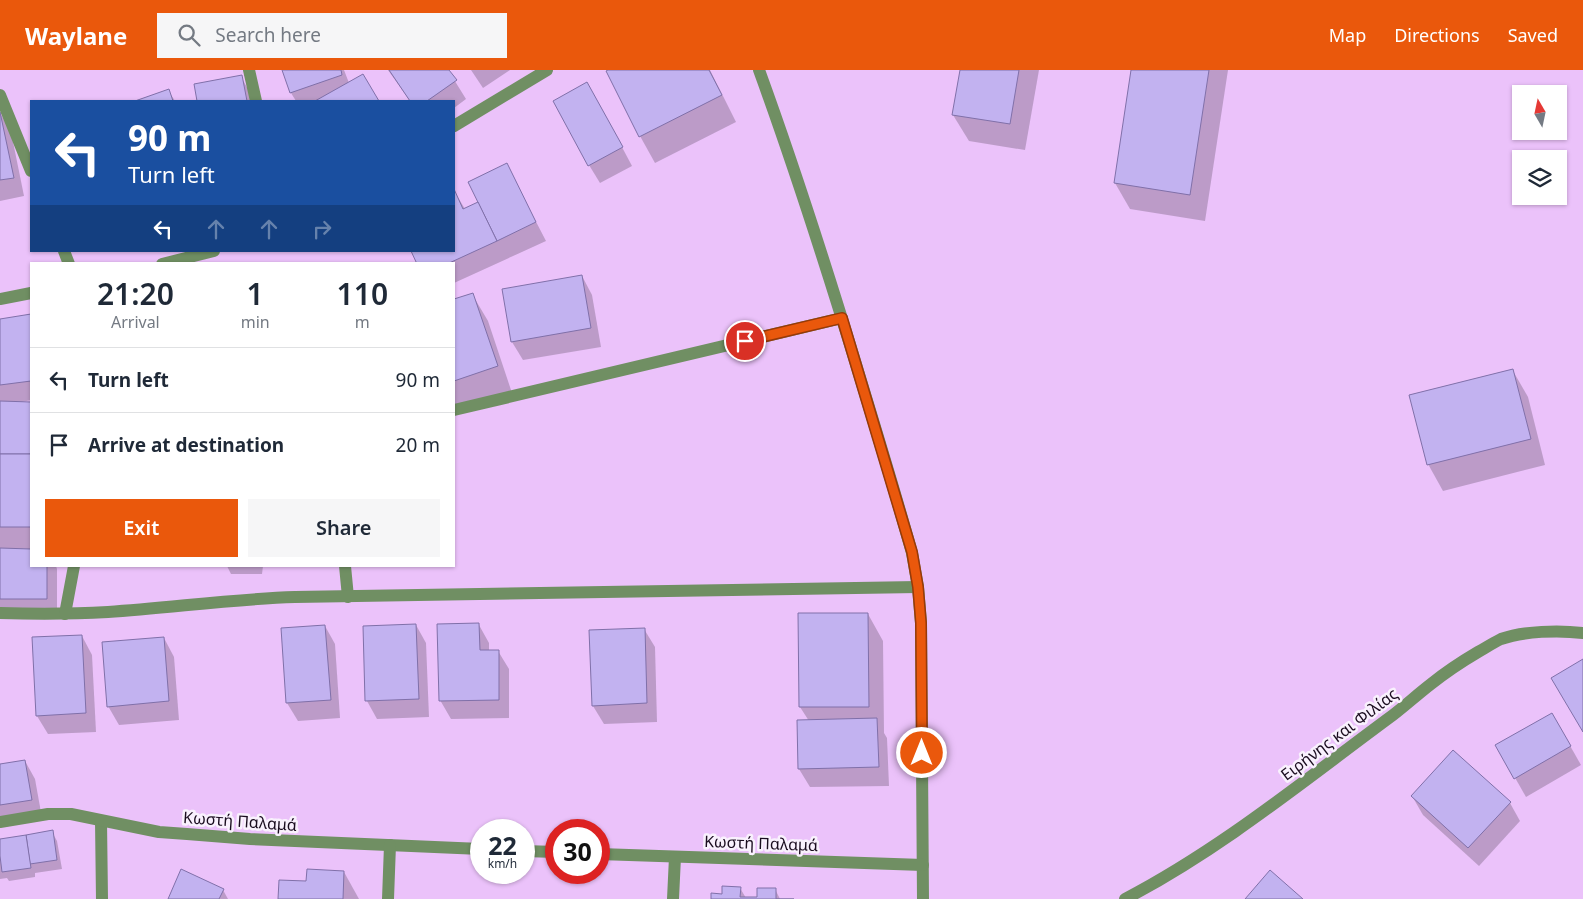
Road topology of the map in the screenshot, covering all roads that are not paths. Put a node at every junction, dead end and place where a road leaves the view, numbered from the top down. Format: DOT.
graph roads {
  1 [pos="249,70"];
  2 [pos="547,70"];
  3 [pos="758,70"];
  4 [pos="0,95"];
  5 [pos="256,100"];
  6 [pos="455,125"];
  7 [pos="30,169"];
  8 [pos="210,252"];
  9 [pos="170,262"];
  10 [pos="30,293"];
  11 [pos="0,299"];
  12 [pos="842,318"];
  13 [pos="455,410"];
  14 [pos="74,567"];
  15 [pos="345,567"];
  16 [pos="918,587"];
  17 [pos="348,597"];
  18 [pos="0,613"];
  19 [pos="65,614"];
  20 [pos="1583,633"];
  21 [pos="101,821"];
  22 [pos="0,822"];
  23 [pos="390,845"];
  24 [pos="470,849"];
  25 [pos="610,854"];
  26 [pos="675,857"];
  27 [pos="923,865"];
  28 [pos="102,899"];
  29 [pos="388,899"];
  30 [pos="673,899"];
  31 [pos="923,899"];
  32 [pos="1125,899"];
  1 -- 5 [label="street"];
  2 -- 6 [label="street"];
  3 -- 12 [label="street"];
  4 -- 7 [label="street"];
  8 -- 9 [label="street"];
  10 -- 11 [label="street"];
  12 -- 13 [label="street"];
  12 -- 16 [label="street"];
  14 -- 19 [label="street"];
  15 -- 17 [label="street"];
  16 -- 17 [label="street"];
  16 -- 27 [label="street"];
  17 -- 19 [label="street"];
  18 -- 19 [label="street"];
  20 -- 32 [label="street, Ειρήνης και Φιλίας"];
  21 -- 22 [label="street, Κωστή Παλαμά"];
  21 -- 23 [label="street, Κωστή Παλαμά"];
  21 -- 28 [label="street"];
  23 -- 24 [label="street, Κωστή Παλαμά"];
  23 -- 29 [label="street"];
  25 -- 26 [label="street, Κωστή Παλαμά"];
  26 -- 27 [label="street, Κωστή Παλαμά"];
  26 -- 30 [label="street"];
  27 -- 31 [label="street"];
}
